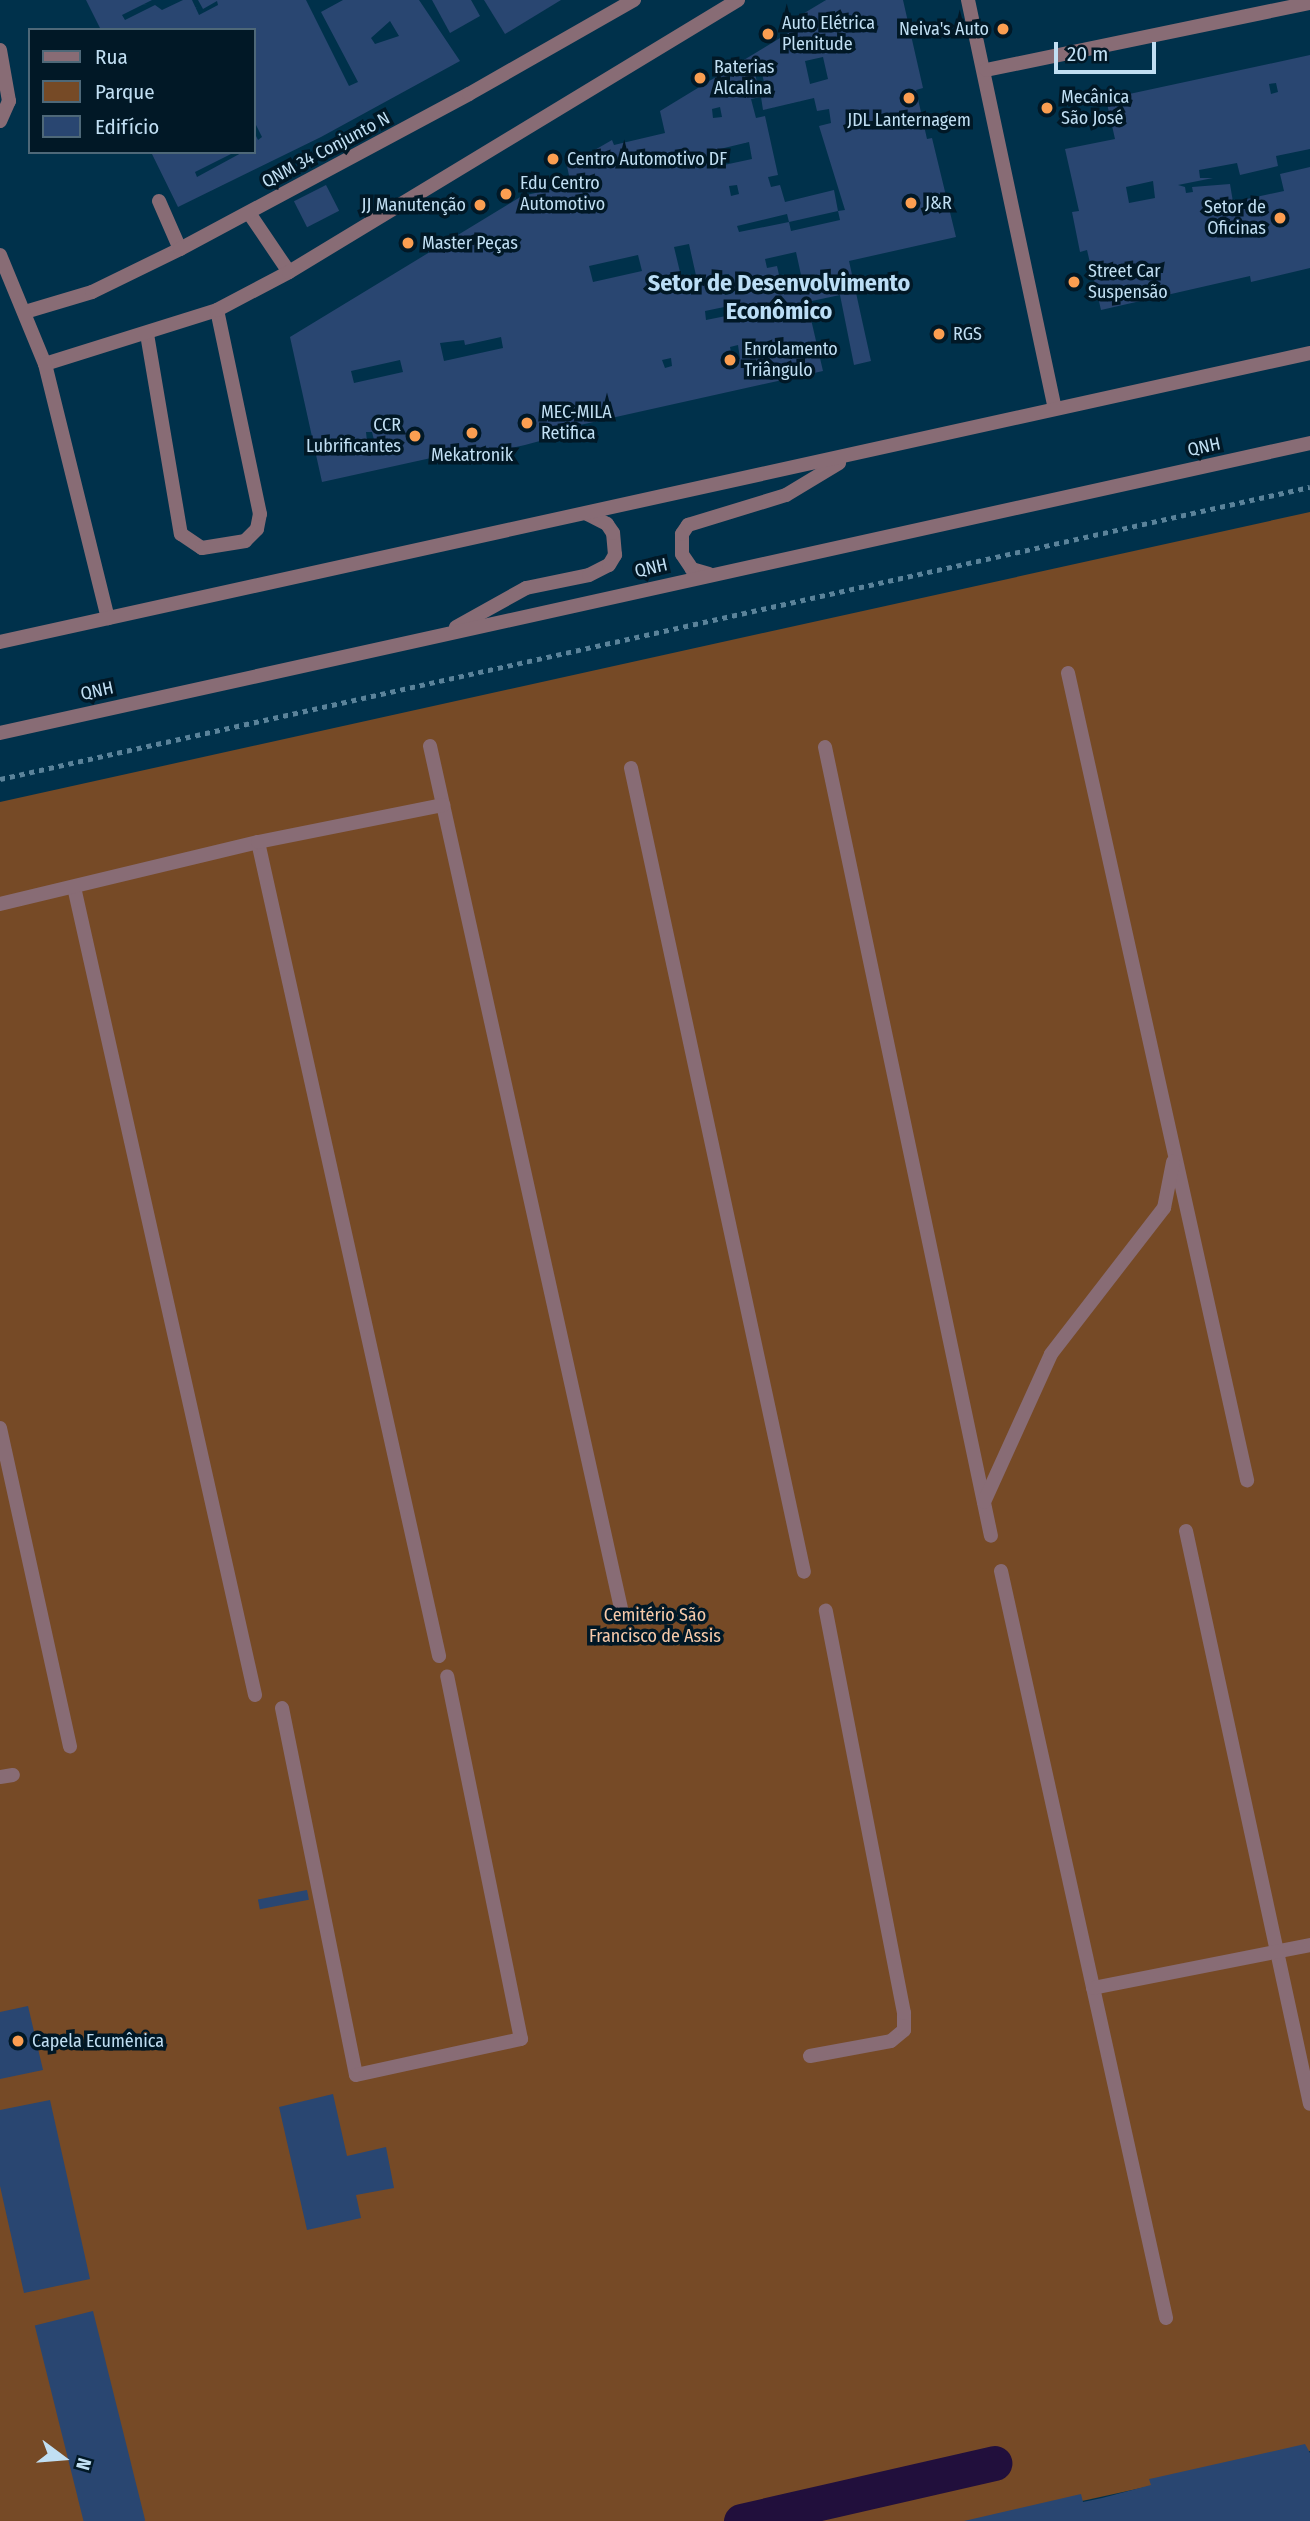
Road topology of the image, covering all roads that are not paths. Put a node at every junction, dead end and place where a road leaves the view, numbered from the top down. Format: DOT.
graph roads {
  1 [pos="634,0"];
  2 [pos="738,0"];
  3 [pos="968,0"];
  4 [pos="1310,3"];
  5 [pos="0,50"];
  6 [pos="986,70"];
  7 [pos="0,121"];
  8 [pos="159,201"];
  9 [pos="250,213"];
  10 [pos="180,249"];
  11 [pos="0,255"];
  12 [pos="289,272"];
  13 [pos="217,310"];
  14 [pos="25,312"];
  15 [pos="147,334"];
  16 [pos="1310,353"];
  17 [pos="45,364"];
  18 [pos="1055,408"];
  19 [pos="1310,443"];
  20 [pos="849,456"];
  21 [pos="587,514"];
  22 [pos="711,575"];
  23 [pos="108,618"];
  24 [pos="442,635"];
  25 [pos="0,642"];
  26 [pos="1068,673"];
  27 [pos="0,733"];
  28 [pos="430,746"];
  29 [pos="825,747"];
  30 [pos="631,768"];
  31 [pos="443,805"];
  32 [pos="258,842"];
  33 [pos="74,887"];
  34 [pos="0,904"];
  35 [pos="1175,1154"];
  36 [pos="0,1428"];
  37 [pos="1247,1480"];
  38 [pos="984,1502"];
  39 [pos="1186,1531"];
  40 [pos="991,1536"];
  41 [pos="804,1572"];
  42 [pos="1001,1572"];
  43 [pos="826,1609"];
  44 [pos="623,1617"];
  45 [pos="439,1656"];
  46 [pos="447,1675"];
  47 [pos="255,1695"];
  48 [pos="282,1708"];
  49 [pos="70,1746"];
  50 [pos="1310,1945"];
  51 [pos="1279,1951"];
  52 [pos="1093,1988"];
  53 [pos="810,2056"];
  54 [pos="1310,2104"];
  55 [pos="1166,2318"];
  1 -- 9 [label="street, QNM 34 Conjunto N"];
  2 -- 12 [label="street"];
  3 -- 6 [label="street"];
  4 -- 6 [label="street"];
  5 -- 7 [label="street"];
  6 -- 18 [label="street"];
  8 -- 10 [label="street"];
  9 -- 10 [label="street, QNM 34 Conjunto N"];
  9 -- 12 [label="street"];
  10 -- 14 [label="street, QNM 34 Conjunto N"];
  11 -- 14 [label="street"];
  12 -- 13 [label="street"];
  13 -- 15 [label="street"];
  13 -- 15 [label="street"];
  14 -- 17 [label="street"];
  15 -- 17 [label="street"];
  16 -- 18 [label="street"];
  17 -- 23 [label="street"];
  18 -- 20 [label="street"];
  19 -- 22 [label="street, QNH"];
  20 -- 21 [label="street"];
  20 -- 22 [label="street"];
  21 -- 23 [label="street"];
  21 -- 24 [label="street"];
  22 -- 24 [label="street, QNH"];
  23 -- 25 [label="street"];
  24 -- 27 [label="street, QNH"];
  26 -- 35 [label="street"];
  28 -- 31 [label="street"];
  29 -- 38 [label="street"];
  30 -- 41 [label="street"];
  31 -- 32 [label="street"];
  31 -- 44 [label="street"];
  32 -- 33 [label="street"];
  32 -- 45 [label="street"];
  33 -- 34 [label="street"];
  33 -- 47 [label="street"];
  35 -- 37 [label="street"];
  35 -- 38 [label="street"];
  36 -- 49 [label="street"];
  38 -- 40 [label="street"];
  39 -- 51 [label="street"];
  42 -- 52 [label="street"];
  43 -- 53 [label="street"];
  46 -- 48 [label="street"];
  50 -- 51 [label="street"];
  51 -- 52 [label="street"];
  51 -- 54 [label="street"];
  52 -- 55 [label="street"];
}
